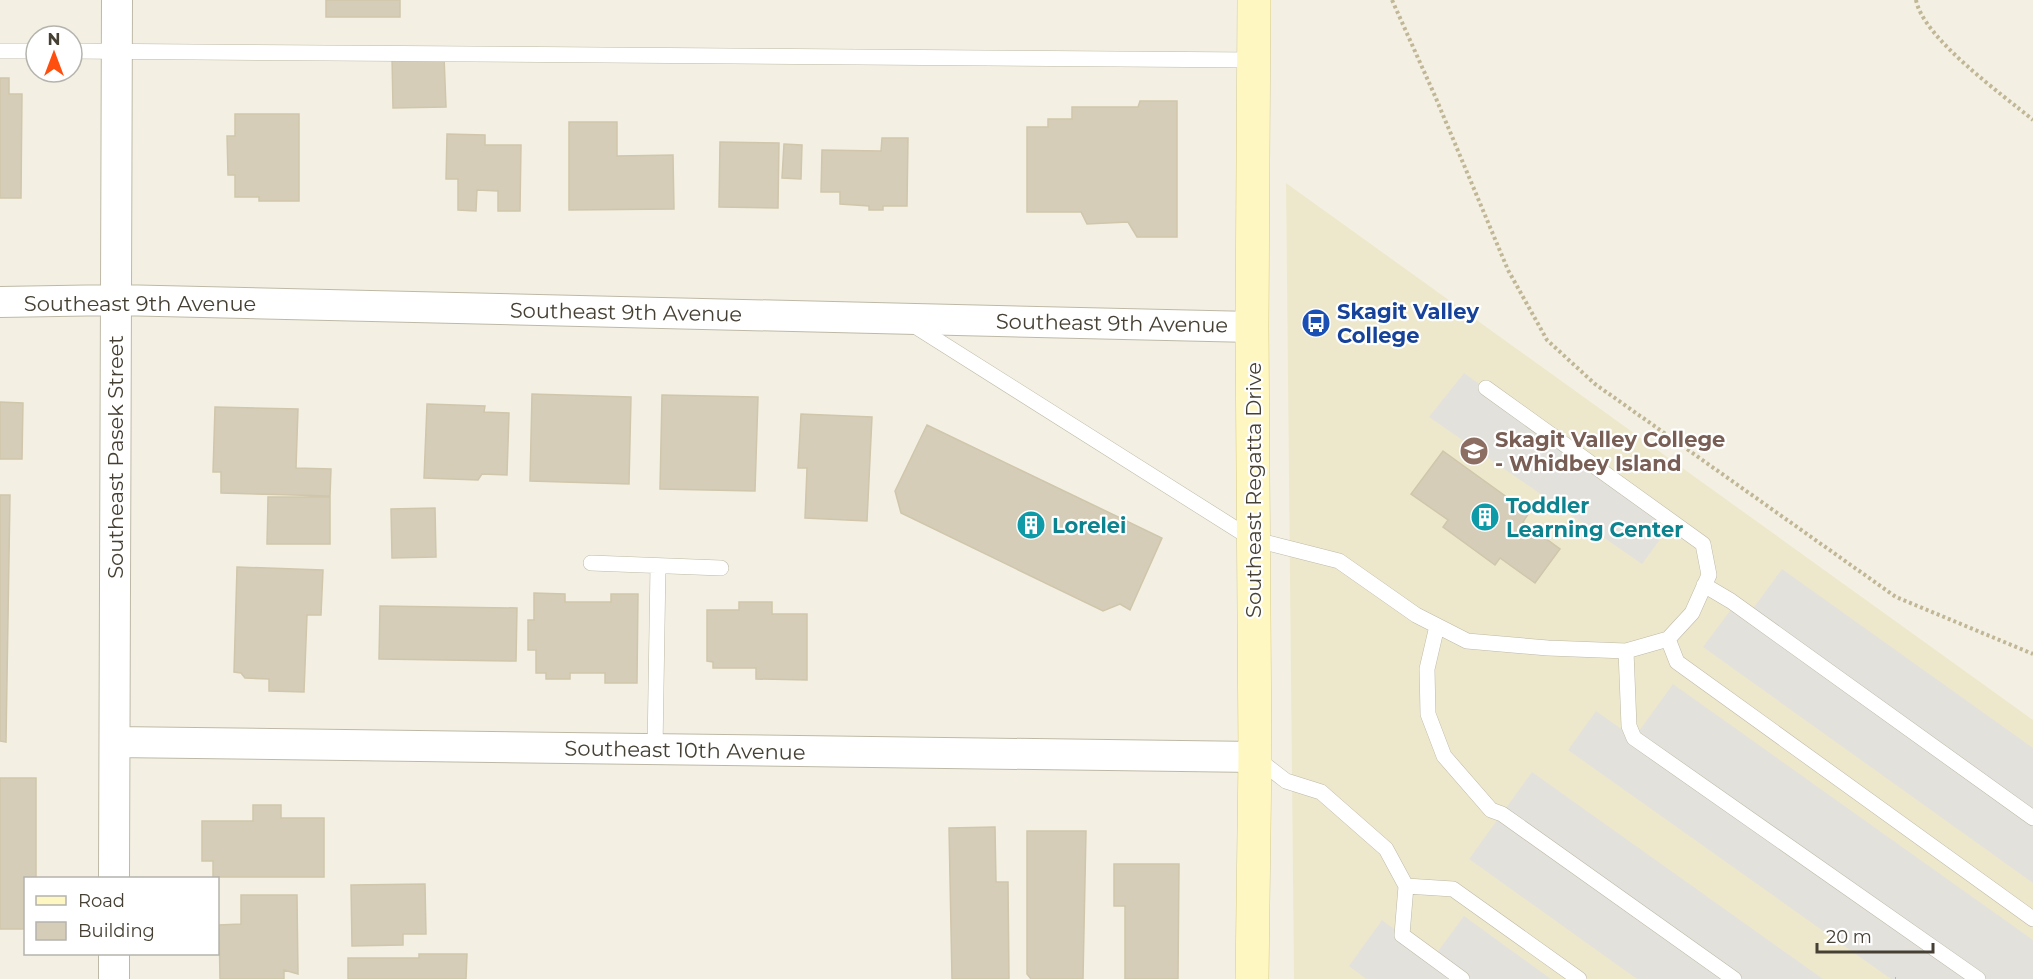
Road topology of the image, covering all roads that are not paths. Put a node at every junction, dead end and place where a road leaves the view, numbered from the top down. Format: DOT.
graph roads {
  1 [pos="117,0"];
  2 [pos="1254,0"];
  3 [pos="0,51"];
  4 [pos="24,51"];
  5 [pos="84,51"];
  6 [pos="117,51"];
  7 [pos="1254,60"];
  8 [pos="116,300"];
  9 [pos="0,302"];
  10 [pos="902,318"];
  11 [pos="1252,327"];
  12 [pos="1486,388"];
  13 [pos="1252,539"];
  14 [pos="591,563"];
  15 [pos="658,566"];
  16 [pos="721,568"];
  17 [pos="1704,585"];
  18 [pos="1437,626"];
  19 [pos="1668,639"];
  20 [pos="1626,651"];
  21 [pos="115,742"];
  22 [pos="655,749"];
  23 [pos="1255,757"];
  24 [pos="2033,818"];
  25 [pos="114,877"];
  26 [pos="1406,886"];
  27 [pos="2033,919"];
  28 [pos="114,955"];
  29 [pos="114,979"];
  30 [pos="1252,979"];
  31 [pos="1462,979"];
  32 [pos="1579,979"];
  33 [pos="1734,979"];
  34 [pos="1978,979"];
  1 -- 6 [label="street, Southeast Pasek Street"];
  2 -- 7 [label="main road, Southeast Regatta Drive"];
  3 -- 4 [label="lane"];
  5 -- 6 [label="lane"];
  6 -- 7 [label="lane"];
  6 -- 8 [label="street, Southeast Pasek Street"];
  7 -- 11 [label="main road, Southeast Regatta Drive"];
  8 -- 9 [label="street, Southeast 9th Avenue"];
  8 -- 10 [label="street, Southeast 9th Avenue"];
  8 -- 21 [label="street, Southeast Pasek Street"];
  10 -- 11 [label="street, Southeast 9th Avenue"];
  10 -- 13 [label="lane"];
  11 -- 13 [label="main road, Southeast Regatta Drive"];
  12 -- 17 [label="lane"];
  13 -- 18 [label="lane"];
  13 -- 23 [label="main road, Southeast Regatta Drive"];
  14 -- 15 [label="lane"];
  15 -- 16 [label="lane"];
  15 -- 22 [label="lane"];
  17 -- 19 [label="lane"];
  17 -- 24 [label="lane"];
  18 -- 20 [label="lane"];
  18 -- 33 [label="lane"];
  19 -- 20 [label="lane"];
  19 -- 27 [label="lane"];
  20 -- 34 [label="lane"];
  21 -- 22 [label="street, Southeast 10th Avenue"];
  21 -- 25 [label="street, Southeast Pasek Street"];
  22 -- 23 [label="street, Southeast 10th Avenue"];
  23 -- 26 [label="lane"];
  23 -- 30 [label="main road, Southeast Regatta Drive"];
  26 -- 31 [label="lane"];
  26 -- 32 [label="lane"];
  28 -- 29 [label="street"];
}
